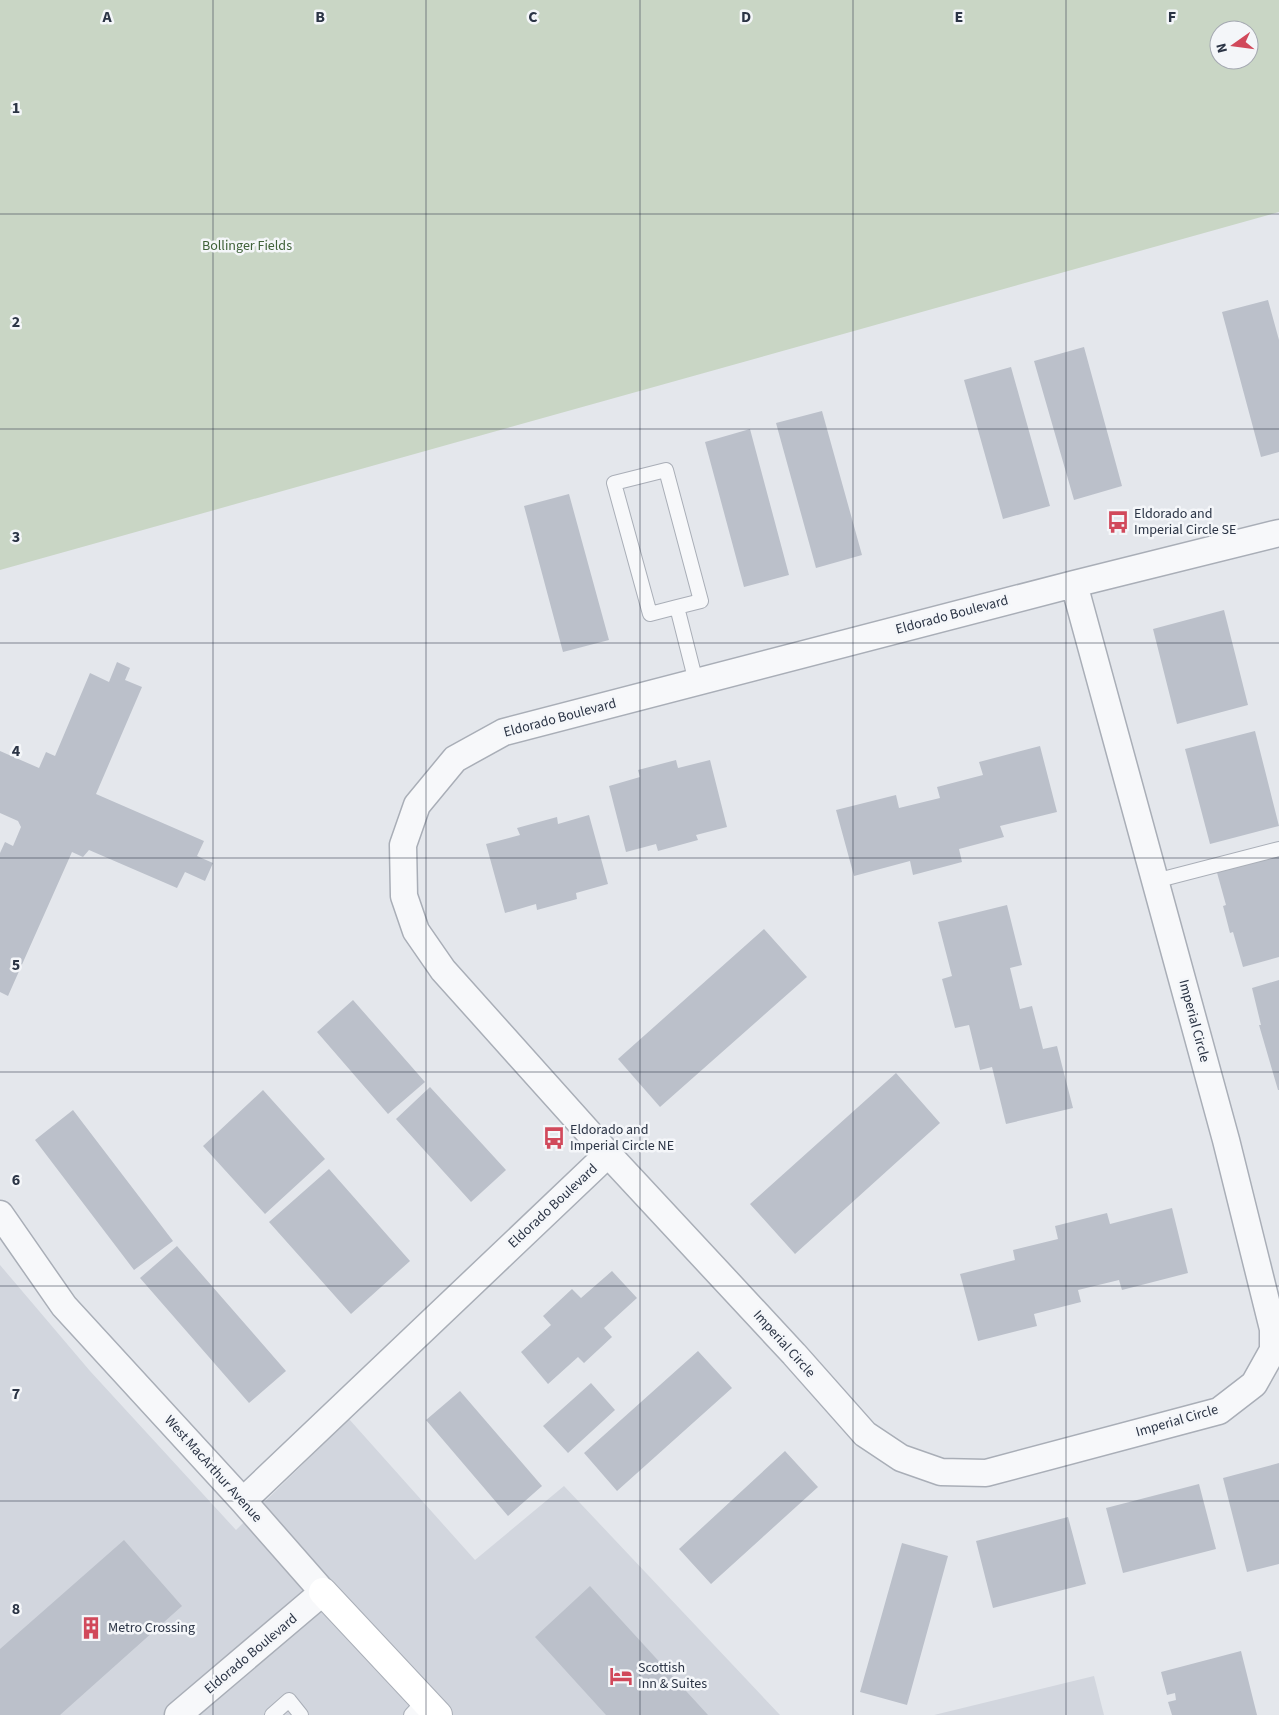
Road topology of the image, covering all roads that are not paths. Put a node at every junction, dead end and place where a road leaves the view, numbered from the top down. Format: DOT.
graph roads {
  1 [pos="1279,533"];
  2 [pos="1074,584"];
  3 [pos="677,607"];
  4 [pos="696,682"];
  5 [pos="1279,849"];
  6 [pos="1155,881"];
  7 [pos="608,1154"];
  8 [pos="0,1214"];
  9 [pos="243,1501"];
  10 [pos="323,1592"];
  11 [pos="425,1710"];
  12 [pos="178,1715"];
  13 [pos="272,1715"];
  14 [pos="301,1715"];
  1 -- 2 [label="street, Eldorado Boulevard"];
  2 -- 4 [label="street, Eldorado Boulevard"];
  2 -- 6 [label="street, Imperial Circle"];
  3 -- 3 [label="lane"];
  3 -- 4 [label="lane"];
  4 -- 7 [label="street, Eldorado Boulevard"];
  5 -- 6 [label="lane"];
  6 -- 7 [label="street, Imperial Circle"];
  7 -- 9 [label="street, Eldorado Boulevard"];
  8 -- 9 [label="street, West MacArthur Avenue"];
  9 -- 10 [label="street, West MacArthur Avenue"];
  10 -- 11 [label="street, West MacArthur Avenue"];
  10 -- 12 [label="street, Eldorado Boulevard"];
  13 -- 14 [label="lane"];
}
